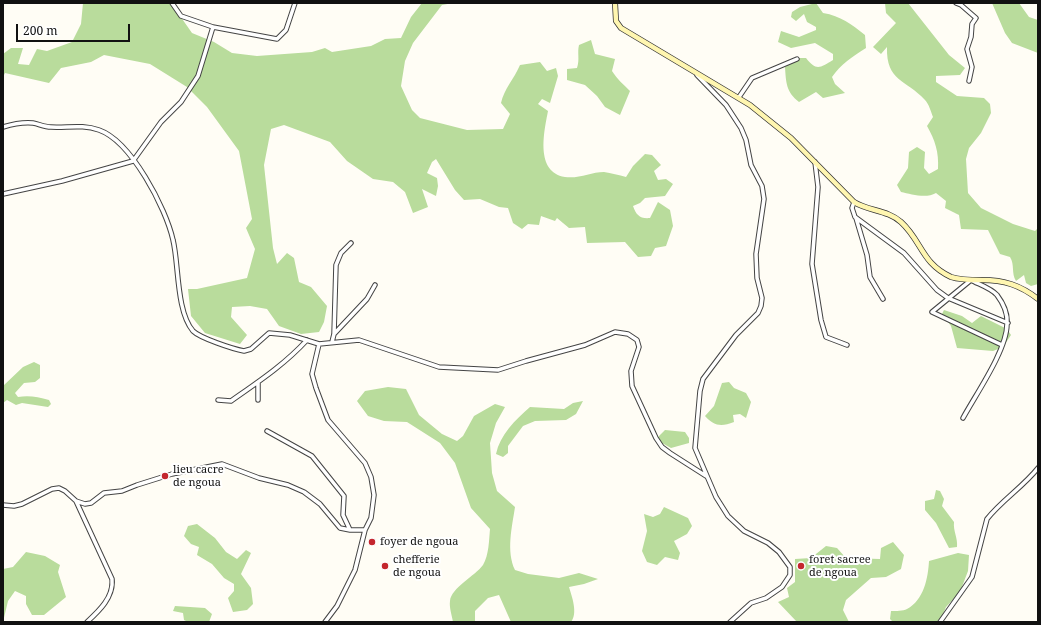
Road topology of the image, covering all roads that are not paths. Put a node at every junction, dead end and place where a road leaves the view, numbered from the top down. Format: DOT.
graph roads {
  1 [pos="172,3"];
  2 [pos="295,3"];
  3 [pos="615,3"];
  4 [pos="956,3"];
  5 [pos="213,27"];
  6 [pos="796,58"];
  7 [pos="693,71"];
  8 [pos="969,81"];
  9 [pos="739,97"];
  10 [pos="3,127"];
  11 [pos="815,160"];
  12 [pos="133,161"];
  13 [pos="3,194"];
  14 [pos="854,202"];
  15 [pos="855,217"];
  16 [pos="351,244"];
  17 [pos="970,280"];
  18 [pos="375,285"];
  19 [pos="948,298"];
  20 [pos="1038,298"];
  21 [pos="883,299"];
  22 [pos="1008,323"];
  23 [pos="334,334"];
  24 [pos="307,340"];
  25 [pos="332,342"];
  26 [pos="319,344"];
  27 [pos="847,345"];
  28 [pos="1002,345"];
  29 [pos="258,383"];
  30 [pos="218,400"];
  31 [pos="258,400"];
  32 [pos="963,418"];
  33 [pos="267,431"];
  34 [pos="1038,468"];
  35 [pos="706,476"];
  36 [pos="76,501"];
  37 [pos="3,505"];
  38 [pos="350,530"];
  39 [pos="365,530"];
  40 [pos="87,622"];
  41 [pos="325,622"];
  42 [pos="730,622"];
  43 [pos="940,622"];
  1 -- 5 [label="street"];
  2 -- 5 [label="street"];
  3 -- 7 [label="main road"];
  4 -- 8 [label="street"];
  5 -- 12 [label="street"];
  6 -- 9 [label="street"];
  7 -- 9 [label="main road"];
  7 -- 35 [label="street"];
  9 -- 11 [label="main road"];
  10 -- 12 [label="street"];
  11 -- 14 [label="main road"];
  11 -- 27 [label="street"];
  12 -- 13 [label="street"];
  12 -- 24 [label="street"];
  14 -- 15 [label="street"];
  14 -- 17 [label="main road"];
  15 -- 19 [label="street"];
  15 -- 21 [label="street"];
  16 -- 23 [label="street"];
  17 -- 19 [label="street"];
  17 -- 20 [label="main road"];
  17 -- 22 [label="street"];
  18 -- 23 [label="street"];
  19 -- 22 [label="street"];
  19 -- 28 [label="street"];
  22 -- 28 [label="street"];
  23 -- 25 [label="street"];
  24 -- 26 [label="street"];
  24 -- 29 [label="street"];
  25 -- 26 [label="street"];
  25 -- 35 [label="street"];
  26 -- 39 [label="street"];
  28 -- 32 [label="street"];
  29 -- 30 [label="street"];
  29 -- 31 [label="street"];
  33 -- 38 [label="street"];
  34 -- 43 [label="street"];
  35 -- 42 [label="street"];
  36 -- 37 [label="street"];
  36 -- 38 [label="street"];
  36 -- 40 [label="street"];
  38 -- 39 [label="street"];
  39 -- 41 [label="street"];
}
